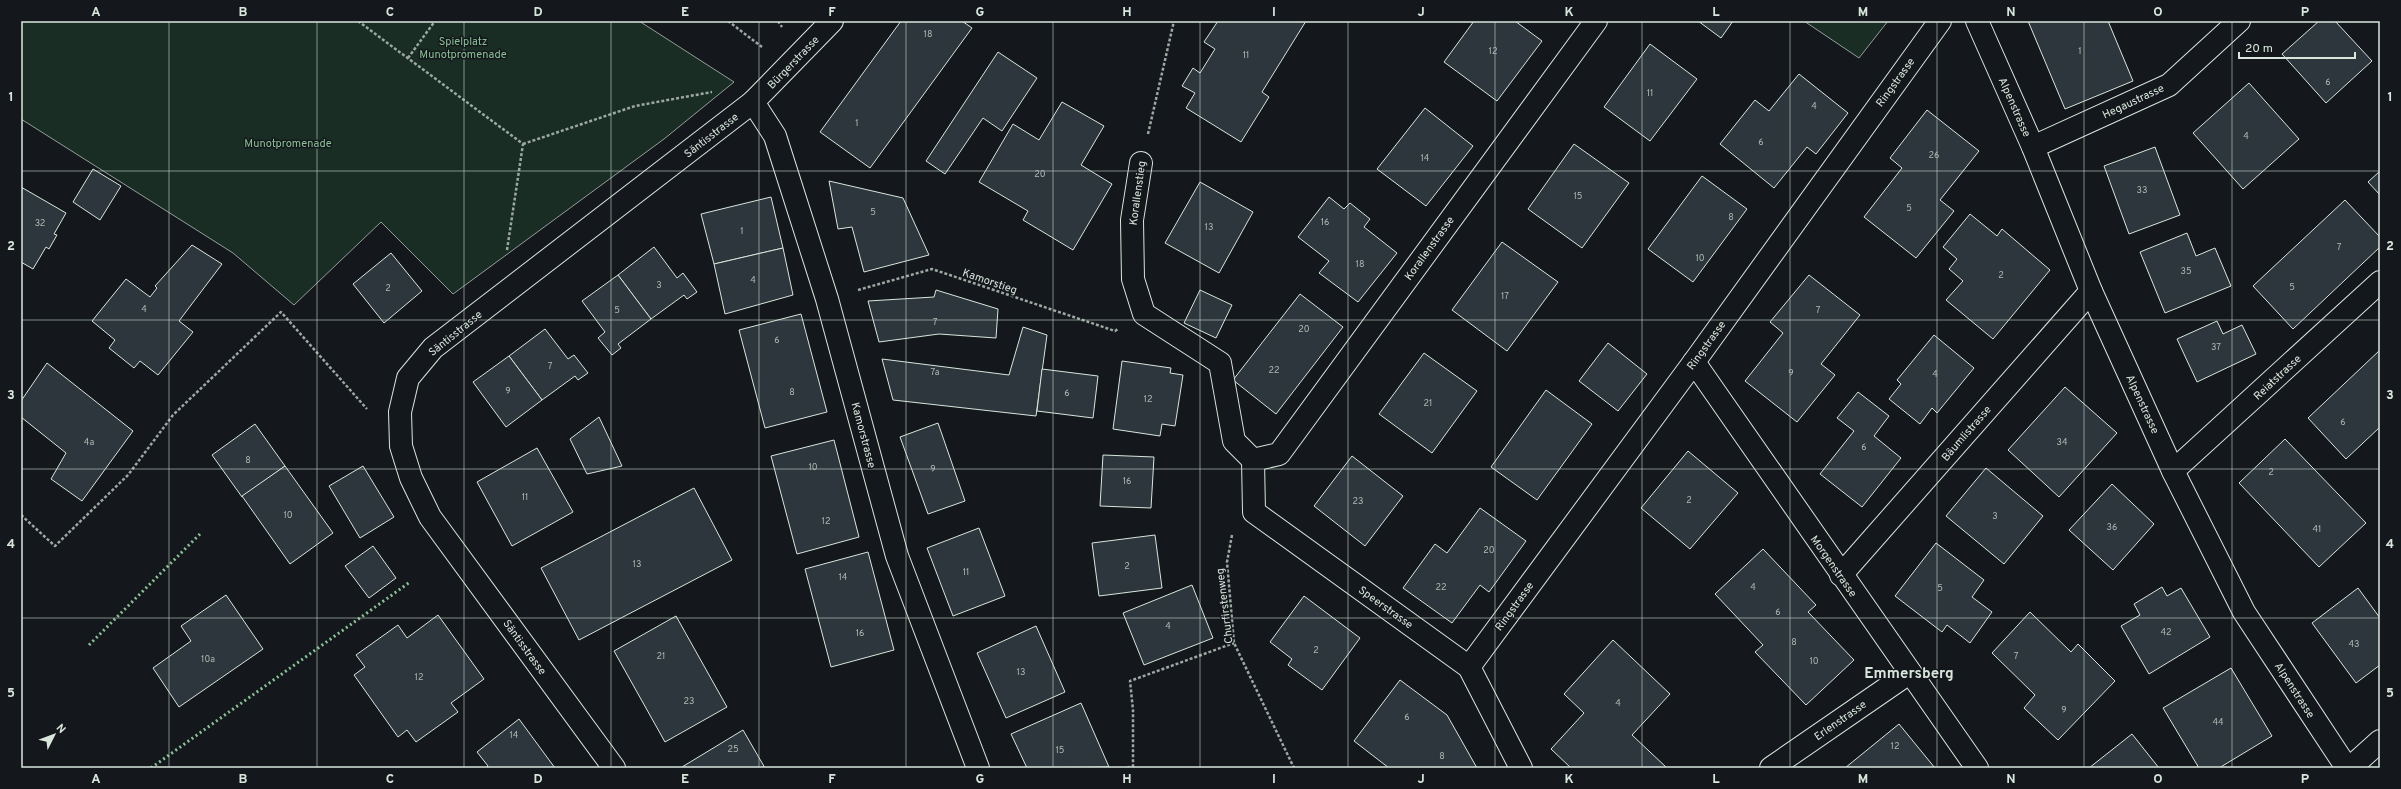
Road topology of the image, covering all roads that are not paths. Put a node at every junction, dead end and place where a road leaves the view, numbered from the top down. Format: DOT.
graph roads {
  1 [pos="832,21"];
  2 [pos="1596,21"];
  3 [pos="1940,21"];
  4 [pos="1977,21"];
  5 [pos="2239,21"];
  6 [pos="753,102"];
  7 [pos="2033,147"];
  8 [pos="1141,163"];
  9 [pos="2380,282"];
  10 [pos="2091,291"];
  11 [pos="1694,362"];
  12 [pos="1253,460"];
  13 [pos="2173,471"];
  14 [pos="1841,575"];
  15 [pos="1469,667"];
  16 [pos="1909,673"];
  17 [pos="2380,741"];
  18 [pos="614,768"];
  19 [pos="978,768"];
  20 [pos="1521,768"];
  21 [pos="1771,768"];
  22 [pos="1977,768"];
  23 [pos="2347,768"];
  24 [pos="2350,768"];
  1 -- 6 [label="street, Bürgerstrasse"];
  2 -- 12 [label="street, Korallenstrasse"];
  3 -- 11 [label="street, Ringstrasse"];
  4 -- 7 [label="street, Alpenstrasse"];
  5 -- 7 [label="street, Hegaustrasse"];
  6 -- 18 [label="street, Säntisstrasse"];
  6 -- 19 [label="street, Kamorstrasse"];
  7 -- 10 [label="street, Alpenstrasse"];
  8 -- 12 [label="street, Korallenstieg"];
  9 -- 13 [label="street, Reiatstrasse"];
  10 -- 13 [label="street, Alpenstrasse"];
  10 -- 14 [label="street, Bäumlistrasse"];
  11 -- 14 [label="street, Morgenstrasse"];
  11 -- 15 [label="street, Ringstrasse"];
  12 -- 15 [label="street, Speerstrasse"];
  13 -- 23 [label="street, Alpenstrasse"];
  14 -- 16 [label="street, Morgenstrasse"];
  15 -- 20 [label="street, Speerstrasse"];
  16 -- 21 [label="street, Erlenstrasse"];
  16 -- 22 [label="street, Morgenstrasse"];
  17 -- 24 [label="street"];
}
